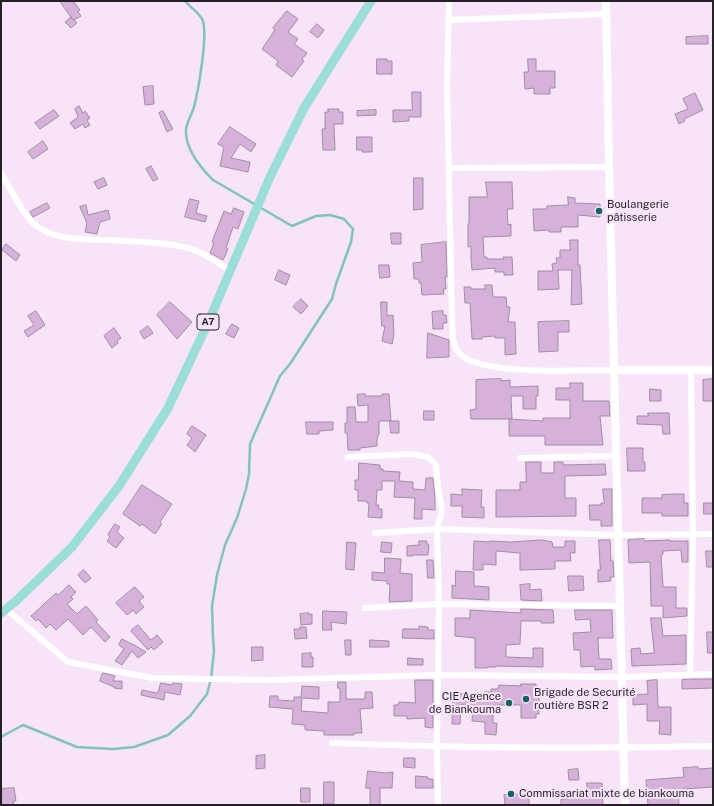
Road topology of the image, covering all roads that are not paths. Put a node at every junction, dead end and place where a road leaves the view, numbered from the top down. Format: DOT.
graph roads {
  1 [pos="371,1"];
  2 [pos="449,1"];
  3 [pos="606,1"];
  4 [pos="606,14"];
  5 [pos="448,20"];
  6 [pos="609,167"];
  7 [pos="449,168"];
  8 [pos="1,173"];
  9 [pos="230,270"];
  10 [pos="614,370"];
  11 [pos="691,370"];
  12 [pos="713,370"];
  13 [pos="616,456"];
  14 [pos="348,457"];
  15 [pos="520,458"];
  16 [pos="437,529"];
  17 [pos="375,533"];
  18 [pos="693,534"];
  19 [pos="713,534"];
  20 [pos="618,535"];
  21 [pos="439,604"];
  22 [pos="620,606"];
  23 [pos="365,608"];
  24 [pos="4,611"];
  25 [pos="690,674"];
  26 [pos="713,674"];
  27 [pos="439,675"];
  28 [pos="622,677"];
  29 [pos="332,744"];
  30 [pos="713,746"];
  31 [pos="437,747"];
  32 [pos="624,748"];
  33 [pos="438,805"];
  34 [pos="625,805"];
  1 -- 9 [label="main road, A7"];
  2 -- 5 [label="street"];
  3 -- 4 [label="street"];
  4 -- 5 [label="street"];
  4 -- 6 [label="street"];
  5 -- 7 [label="street"];
  6 -- 7 [label="street"];
  6 -- 10 [label="street"];
  7 -- 10 [label="street"];
  8 -- 9 [label="street"];
  9 -- 24 [label="main road, A7"];
  10 -- 11 [label="street"];
  10 -- 13 [label="street"];
  11 -- 12 [label="street"];
  11 -- 18 [label="street"];
  13 -- 15 [label="street"];
  13 -- 20 [label="street"];
  14 -- 16 [label="street"];
  16 -- 17 [label="street"];
  16 -- 20 [label="street"];
  16 -- 21 [label="street"];
  18 -- 19 [label="street"];
  18 -- 20 [label="street"];
  18 -- 25 [label="street"];
  20 -- 22 [label="street"];
  21 -- 22 [label="street"];
  21 -- 23 [label="street"];
  21 -- 27 [label="street"];
  22 -- 28 [label="street"];
  24 -- 27 [label="street"];
  25 -- 26 [label="street"];
  25 -- 28 [label="street"];
  27 -- 28 [label="street"];
  27 -- 31 [label="street"];
  28 -- 32 [label="street"];
  29 -- 31 [label="street"];
  30 -- 32 [label="street"];
  31 -- 32 [label="street"];
  31 -- 33 [label="street"];
  32 -- 34 [label="street"];
}
